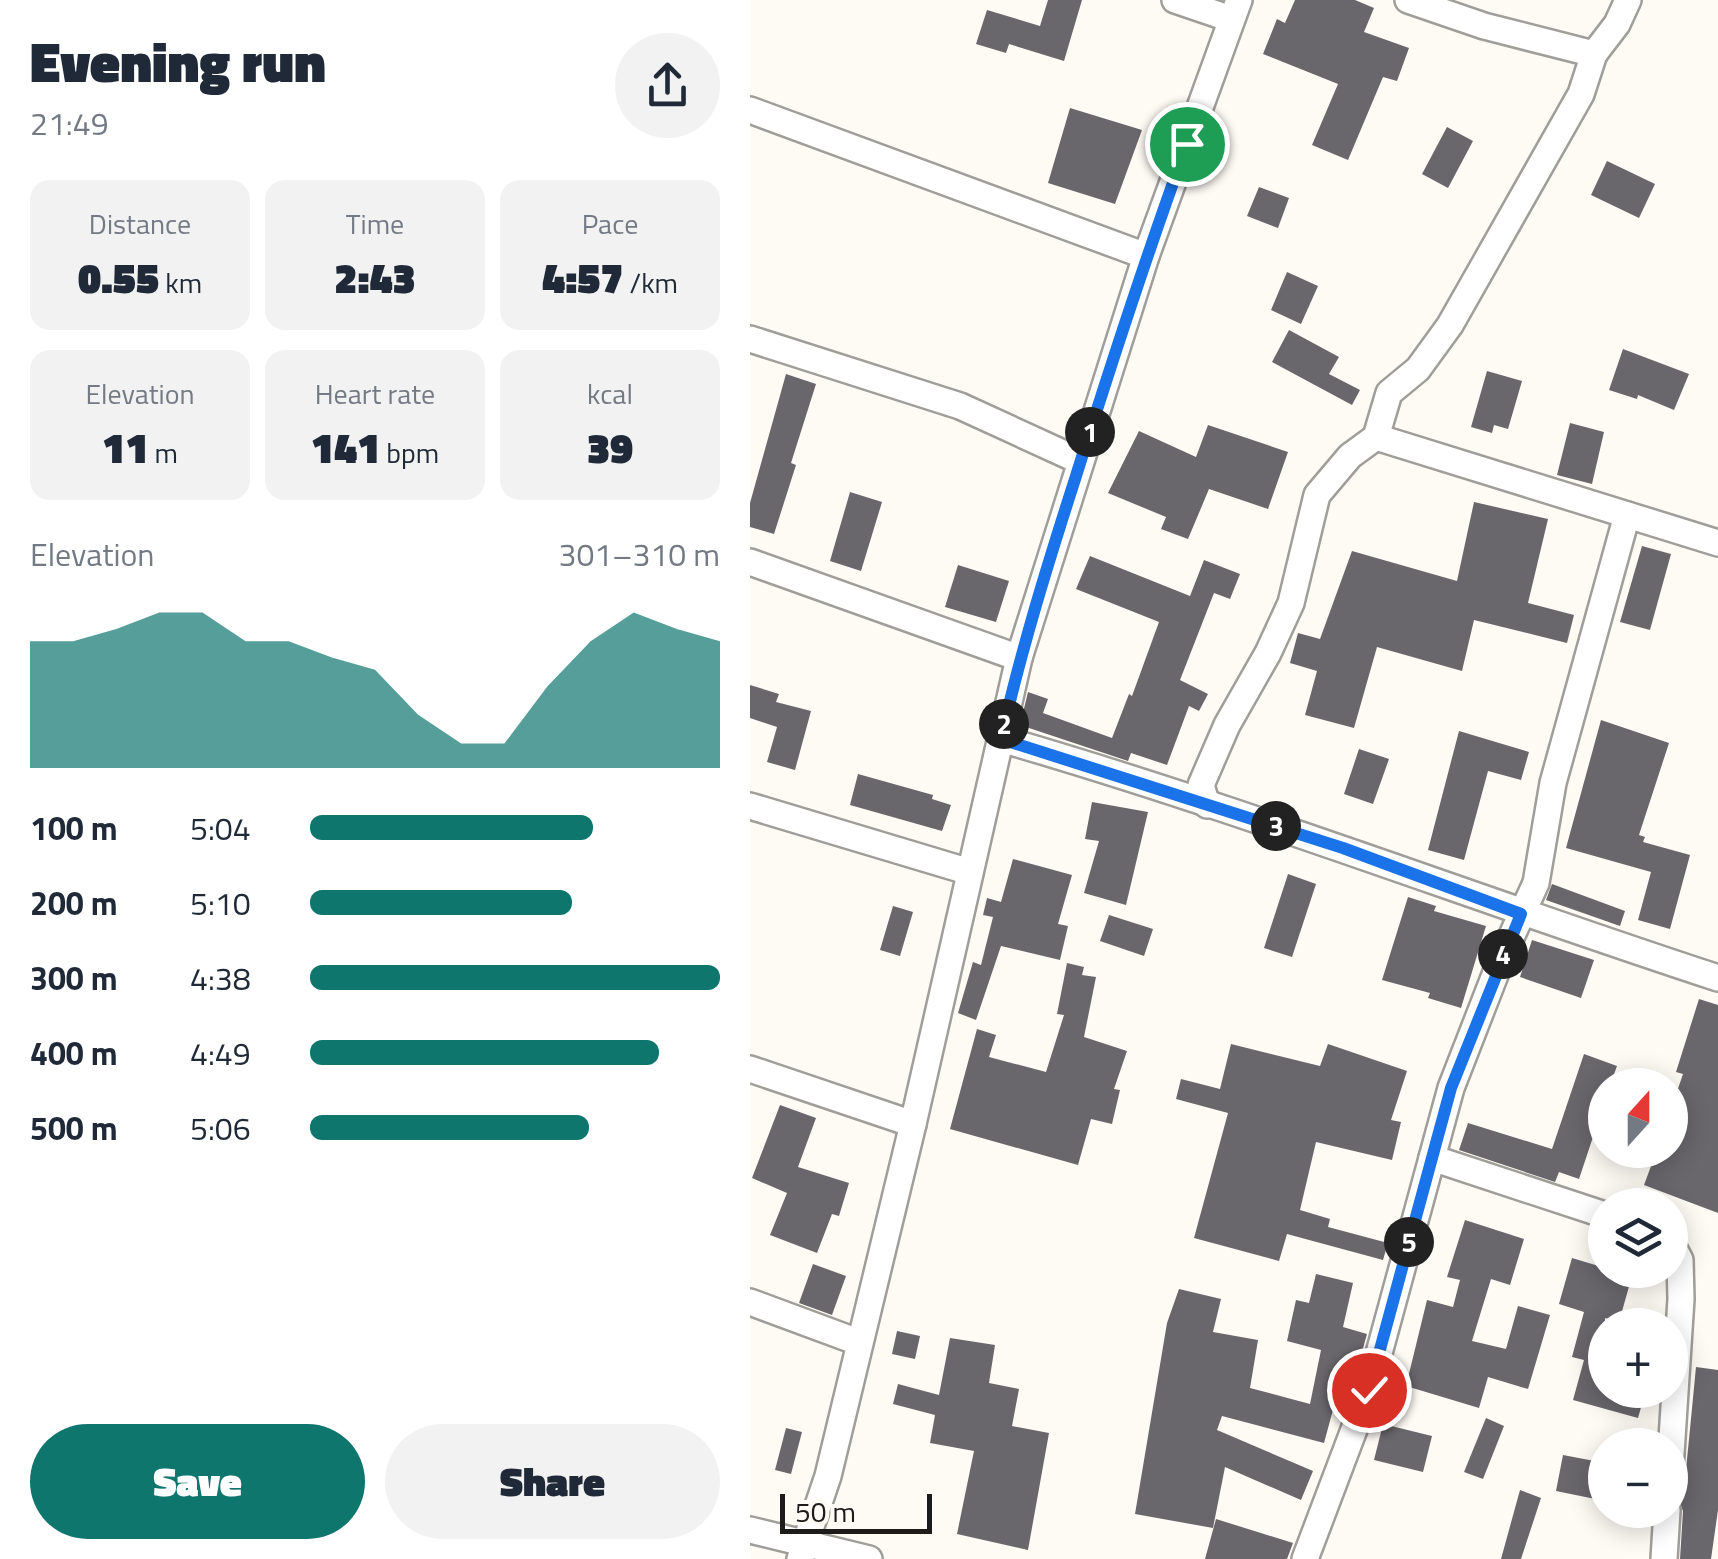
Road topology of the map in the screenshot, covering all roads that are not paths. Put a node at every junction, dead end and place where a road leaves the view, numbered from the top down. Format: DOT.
graph roads {
  1 [pos="1174,0"];
  2 [pos="1408,0"];
  3 [pos="1628,0"];
  4 [pos="1235,10"];
  5 [pos="1594,54"];
  6 [pos="750,110"];
  7 [pos="1146,256"];
  8 [pos="750,339"];
  9 [pos="1376,437"];
  10 [pos="1080,462"];
  11 [pos="1628,515"];
  12 [pos="1718,543"];
  13 [pos="750,562"];
  14 [pos="1019,658"];
  15 [pos="1001,739"];
  16 [pos="1206,805"];
  17 [pos="750,806"];
  18 [pos="970,872"];
  19 [pos="1521,914"];
  20 [pos="1718,978"];
  21 [pos="750,1069"];
  22 [pos="913,1124"];
  23 [pos="1432,1158"];
  24 [pos="1588,1209"];
  25 [pos="1681,1288"];
  26 [pos="750,1302"];
  27 [pos="858,1342"];
  28 [pos="1673,1428"];
  29 [pos="1666,1528"];
  30 [pos="750,1530"];
  31 [pos="802,1552"];
  32 [pos="869,1559"];
  33 [pos="1305,1559"];
  34 [pos="1664,1559"];
  1 -- 4 [label="street"];
  2 -- 5 [label="street"];
  3 -- 5 [label="street"];
  4 -- 7 [label="street"];
  5 -- 9 [label="street"];
  6 -- 7 [label="street"];
  7 -- 10 [label="street"];
  8 -- 10 [label="street"];
  9 -- 11 [label="street"];
  9 -- 16 [label="street"];
  10 -- 14 [label="street"];
  11 -- 12 [label="street"];
  11 -- 19 [label="street"];
  13 -- 14 [label="street"];
  14 -- 15 [label="street"];
  15 -- 16 [label="street"];
  15 -- 18 [label="street"];
  16 -- 19 [label="street"];
  17 -- 18 [label="street"];
  18 -- 22 [label="street"];
  19 -- 20 [label="street"];
  19 -- 23 [label="street"];
  21 -- 22 [label="street"];
  22 -- 27 [label="street"];
  23 -- 24 [label="street"];
  23 -- 33 [label="street"];
  25 -- 28 [label="street"];
  26 -- 27 [label="street"];
  27 -- 31 [label="street"];
  29 -- 34 [label="street"];
  30 -- 31 [label="street"];
  31 -- 32 [label="street"];
}
